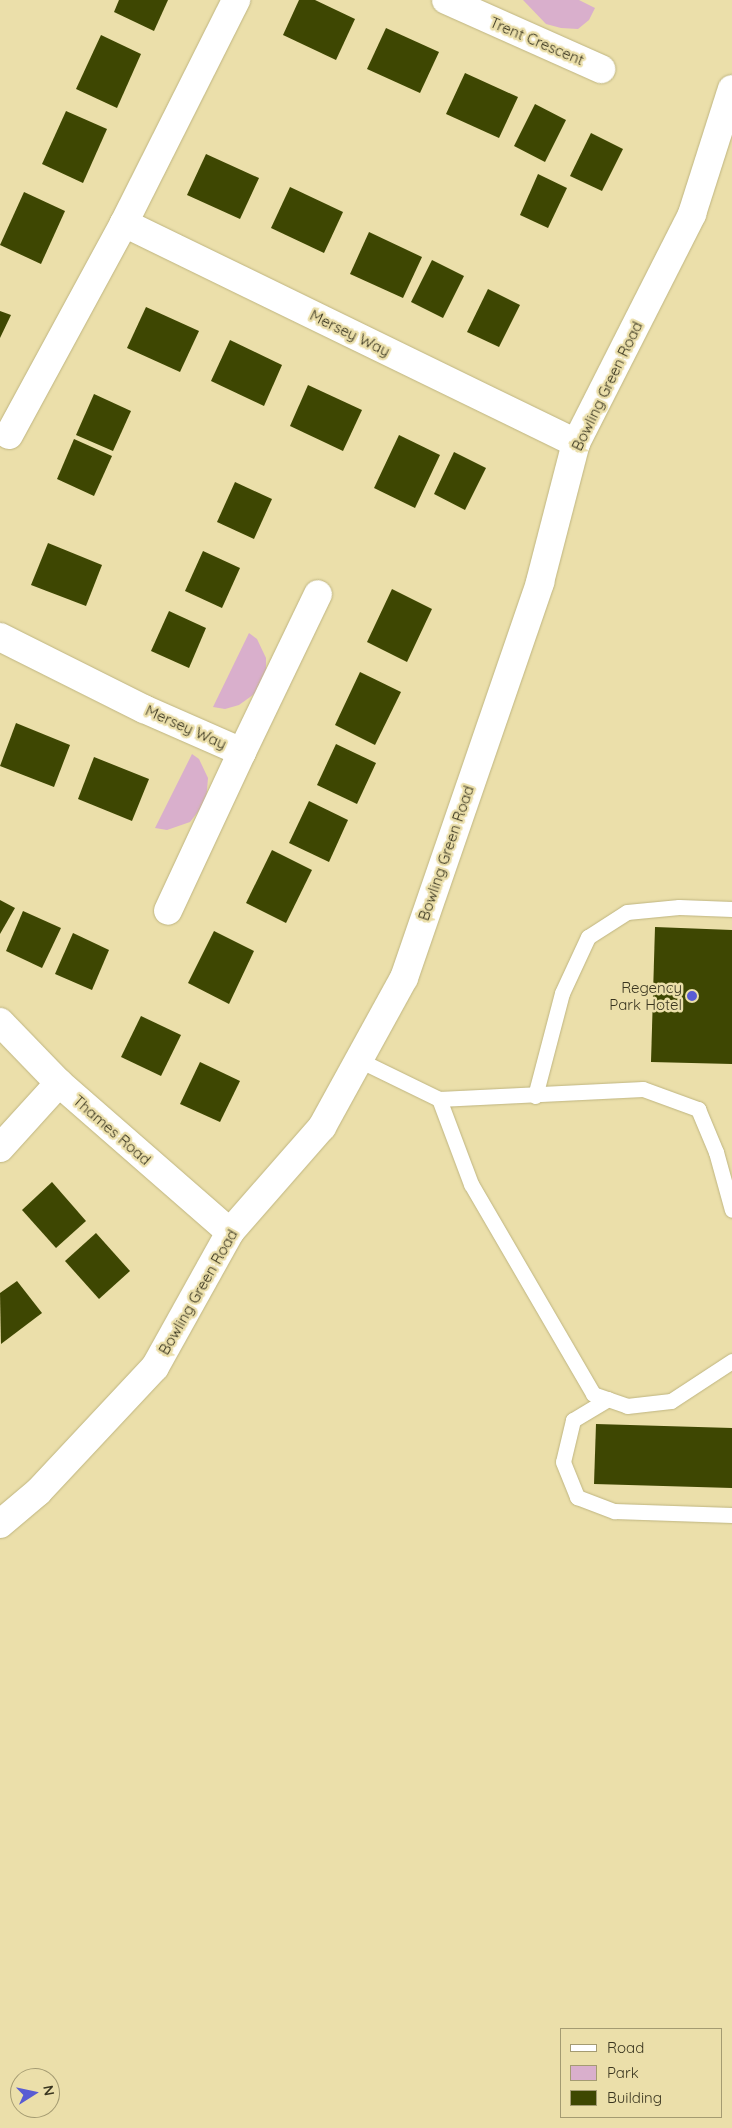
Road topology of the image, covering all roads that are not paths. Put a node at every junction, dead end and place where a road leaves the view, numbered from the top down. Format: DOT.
graph roads {
  1 [pos="236,0"];
  2 [pos="446,0"];
  3 [pos="481,8"];
  4 [pos="602,69"];
  5 [pos="732,90"];
  6 [pos="124,223"];
  7 [pos="3,440"];
  8 [pos="576,443"];
  9 [pos="318,594"];
  10 [pos="0,637"];
  11 [pos="242,752"];
  12 [pos="732,909"];
  13 [pos="168,911"];
  14 [pos="0,1022"];
  15 [pos="359,1060"];
  16 [pos="59,1083"];
  17 [pos="535,1096"];
  18 [pos="439,1099"];
  19 [pos="0,1148"];
  20 [pos="732,1210"];
  21 [pos="230,1232"];
  22 [pos="732,1361"];
  23 [pos="608,1399"];
  24 [pos="732,1515"];
  25 [pos="0,1524"];
  1 -- 6 [label="street"];
  2 -- 3 [label="street, Trent Crescent"];
  3 -- 4 [label="street, Trent Crescent"];
  5 -- 8 [label="street, Bowling Green Road"];
  6 -- 7 [label="street"];
  6 -- 8 [label="street, Mersey Way"];
  8 -- 15 [label="street, Bowling Green Road"];
  9 -- 11 [label="street"];
  10 -- 11 [label="street, Mersey Way"];
  11 -- 13 [label="street, Mersey Way"];
  12 -- 17 [label="lane"];
  14 -- 16 [label="street, Thames Road"];
  15 -- 18 [label="lane"];
  15 -- 21 [label="street, Bowling Green Road"];
  16 -- 19 [label="street"];
  16 -- 21 [label="street, Thames Road"];
  17 -- 18 [label="lane"];
  17 -- 20 [label="lane"];
  18 -- 23 [label="lane"];
  21 -- 25 [label="street, Bowling Green Road"];
  22 -- 23 [label="lane"];
  23 -- 24 [label="lane"];
}
